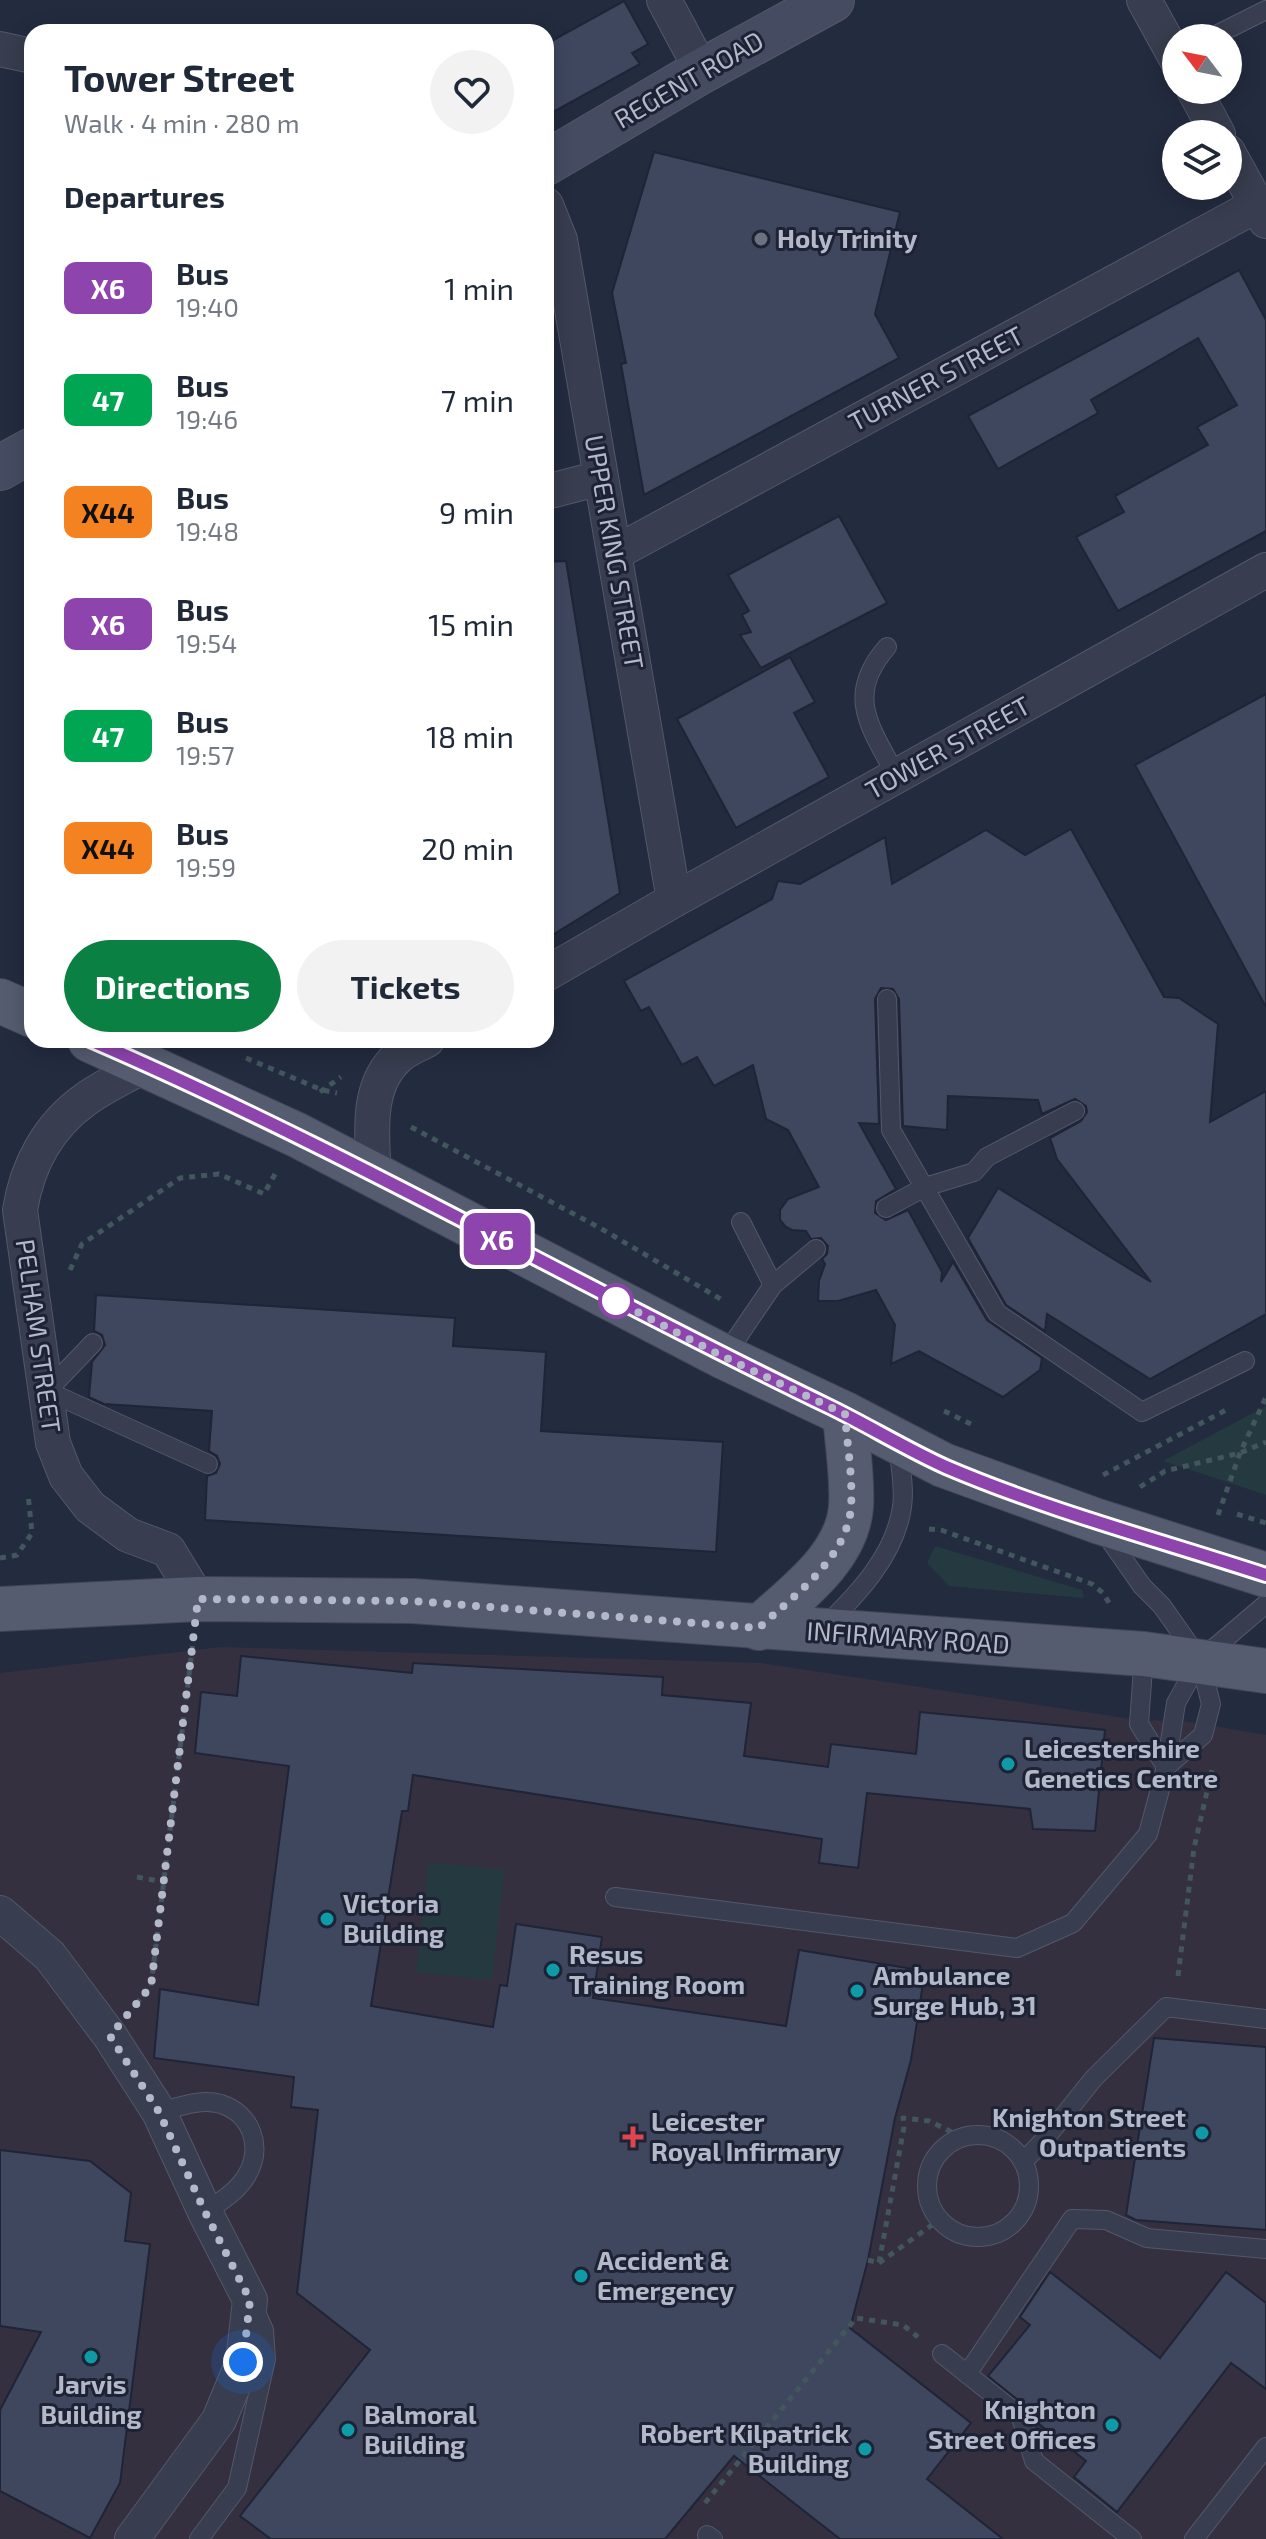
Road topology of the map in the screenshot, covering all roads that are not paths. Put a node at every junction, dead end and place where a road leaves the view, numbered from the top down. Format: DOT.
graph roads {
  1 [pos="664,0"];
  2 [pos="832,0"];
  3 [pos="1144,0"];
  4 [pos="1266,10"];
  5 [pos="1238,24"];
  6 [pos="1162,32"];
  7 [pos="0,49"];
  8 [pos="24,54"];
  9 [pos="702,71"];
  10 [pos="554,158"];
  11 [pos="1242,177"];
  12 [pos="1262,213"];
  13 [pos="554,225"];
  14 [pos="24,454"];
  15 [pos="0,468"];
  16 [pos="600,478"];
  17 [pos="554,490"];
  18 [pos="615,553"];
  19 [pos="1266,570"];
  20 [pos="887,647"];
  21 [pos="897,777"];
  22 [pos="674,900"];
  23 [pos="554,969"];
  24 [pos="887,999"];
  25 [pos="0,1001"];
  26 [pos="24,1012"];
  27 [pos="109,1048"];
  28 [pos="412,1048"];
  29 [pos="146,1064"];
  30 [pos="1075,1111"];
  31 [pos="374,1176"];
  32 [pos="925,1187"];
  33 [pos="886,1208"];
  34 [pos="741,1222"];
  35 [pos="816,1249"];
  36 [pos="15,1284"];
  37 [pos="773,1285"];
  38 [pos="93,1343"];
  39 [pos="724,1357"];
  40 [pos="1245,1361"];
  41 [pos="47,1391"];
  42 [pos="845,1414"];
  43 [pos="898,1442"];
  44 [pos="208,1464"];
  45 [pos="1097,1521"];
  46 [pos="1266,1575"];
  47 [pos="198,1599"];
  48 [pos="1266,1604"];
  49 [pos="0,1609"];
  50 [pos="759,1628"];
  51 [pos="819,1632"];
  52 [pos="1144,1654"];
  53 [pos="1200,1660"];
  54 [pos="1266,1671"];
  55 [pos="1166,1767"];
  56 [pos="615,1897"];
  57 [pos="0,1913"];
  58 [pos="1266,2019"];
  59 [pos="159,2112"];
  60 [pos="1023,2162"];
  61 [pos="205,2212"];
  62 [pos="1266,2249"];
  63 [pos="250,2300"];
  64 [pos="942,2354"];
  65 [pos="967,2374"];
  66 [pos="1266,2447"];
  67 [pos="132,2539"];
  68 [pos="199,2539"];
  69 [pos="1132,2539"];
  70 [pos="1194,2539"];
  1 -- 9 [label="street"];
  2 -- 9 [label="street, REGENT ROAD"];
  3 -- 6 [label="street"];
  4 -- 5 [label="lane"];
  7 -- 8 [label="street"];
  9 -- 10 [label="street, REGENT ROAD"];
  11 -- 12 [label="street"];
  12 -- 18 [label="street, TURNER STREET"];
  13 -- 16 [label="street, UPPER KING STREET"];
  14 -- 15 [label="street"];
  16 -- 17 [label="street"];
  16 -- 18 [label="street, UPPER KING STREET"];
  18 -- 22 [label="street, UPPER KING STREET"];
  19 -- 21 [label="street, TOWER STREET"];
  20 -- 21 [label="lane"];
  21 -- 22 [label="street, TOWER STREET"];
  22 -- 23 [label="street, TOWER STREET"];
  24 -- 32 [label="lane"];
  25 -- 26 [label="main road"];
  27 -- 29 [label="main road"];
  28 -- 31 [label="street"];
  29 -- 31 [label="main road"];
  29 -- 36 [label="street, PELHAM STREET"];
  30 -- 32 [label="lane"];
  31 -- 39 [label="main road"];
  32 -- 33 [label="lane"];
  32 -- 40 [label="lane"];
  34 -- 37 [label="lane"];
  35 -- 37 [label="lane"];
  36 -- 41 [label="street, PELHAM STREET"];
  37 -- 39 [label="lane"];
  38 -- 41 [label="lane"];
  39 -- 42 [label="main road"];
  41 -- 44 [label="lane"];
  41 -- 47 [label="street, PELHAM STREET"];
  42 -- 43 [label="main road"];
  42 -- 50 [label="main road"];
  43 -- 45 [label="main road"];
  43 -- 51 [label="lane"];
  45 -- 46 [label="main road"];
  45 -- 53 [label="lane"];
  47 -- 49 [label="main road, INFIRMARY ROAD"];
  47 -- 50 [label="main road, INFIRMARY ROAD"];
  48 -- 53 [label="lane"];
  50 -- 51 [label="main road, INFIRMARY ROAD"];
  51 -- 52 [label="main road, INFIRMARY ROAD"];
  52 -- 53 [label="main road, INFIRMARY ROAD"];
  52 -- 55 [label="lane"];
  53 -- 54 [label="main road, INFIRMARY ROAD"];
  53 -- 55 [label="lane"];
  53 -- 55 [label="lane"];
  55 -- 56 [label="lane"];
  57 -- 59 [label="street"];
  58 -- 60 [label="lane"];
  59 -- 61 [label="street"];
  59 -- 61 [label="lane"];
  60 -- 60 [label="lane"];
  61 -- 63 [label="street"];
  62 -- 65 [label="lane"];
  63 -- 67 [label="street"];
  63 -- 68 [label="lane"];
  64 -- 65 [label="lane"];
  65 -- 69 [label="lane"];
  66 -- 70 [label="lane"];
}
